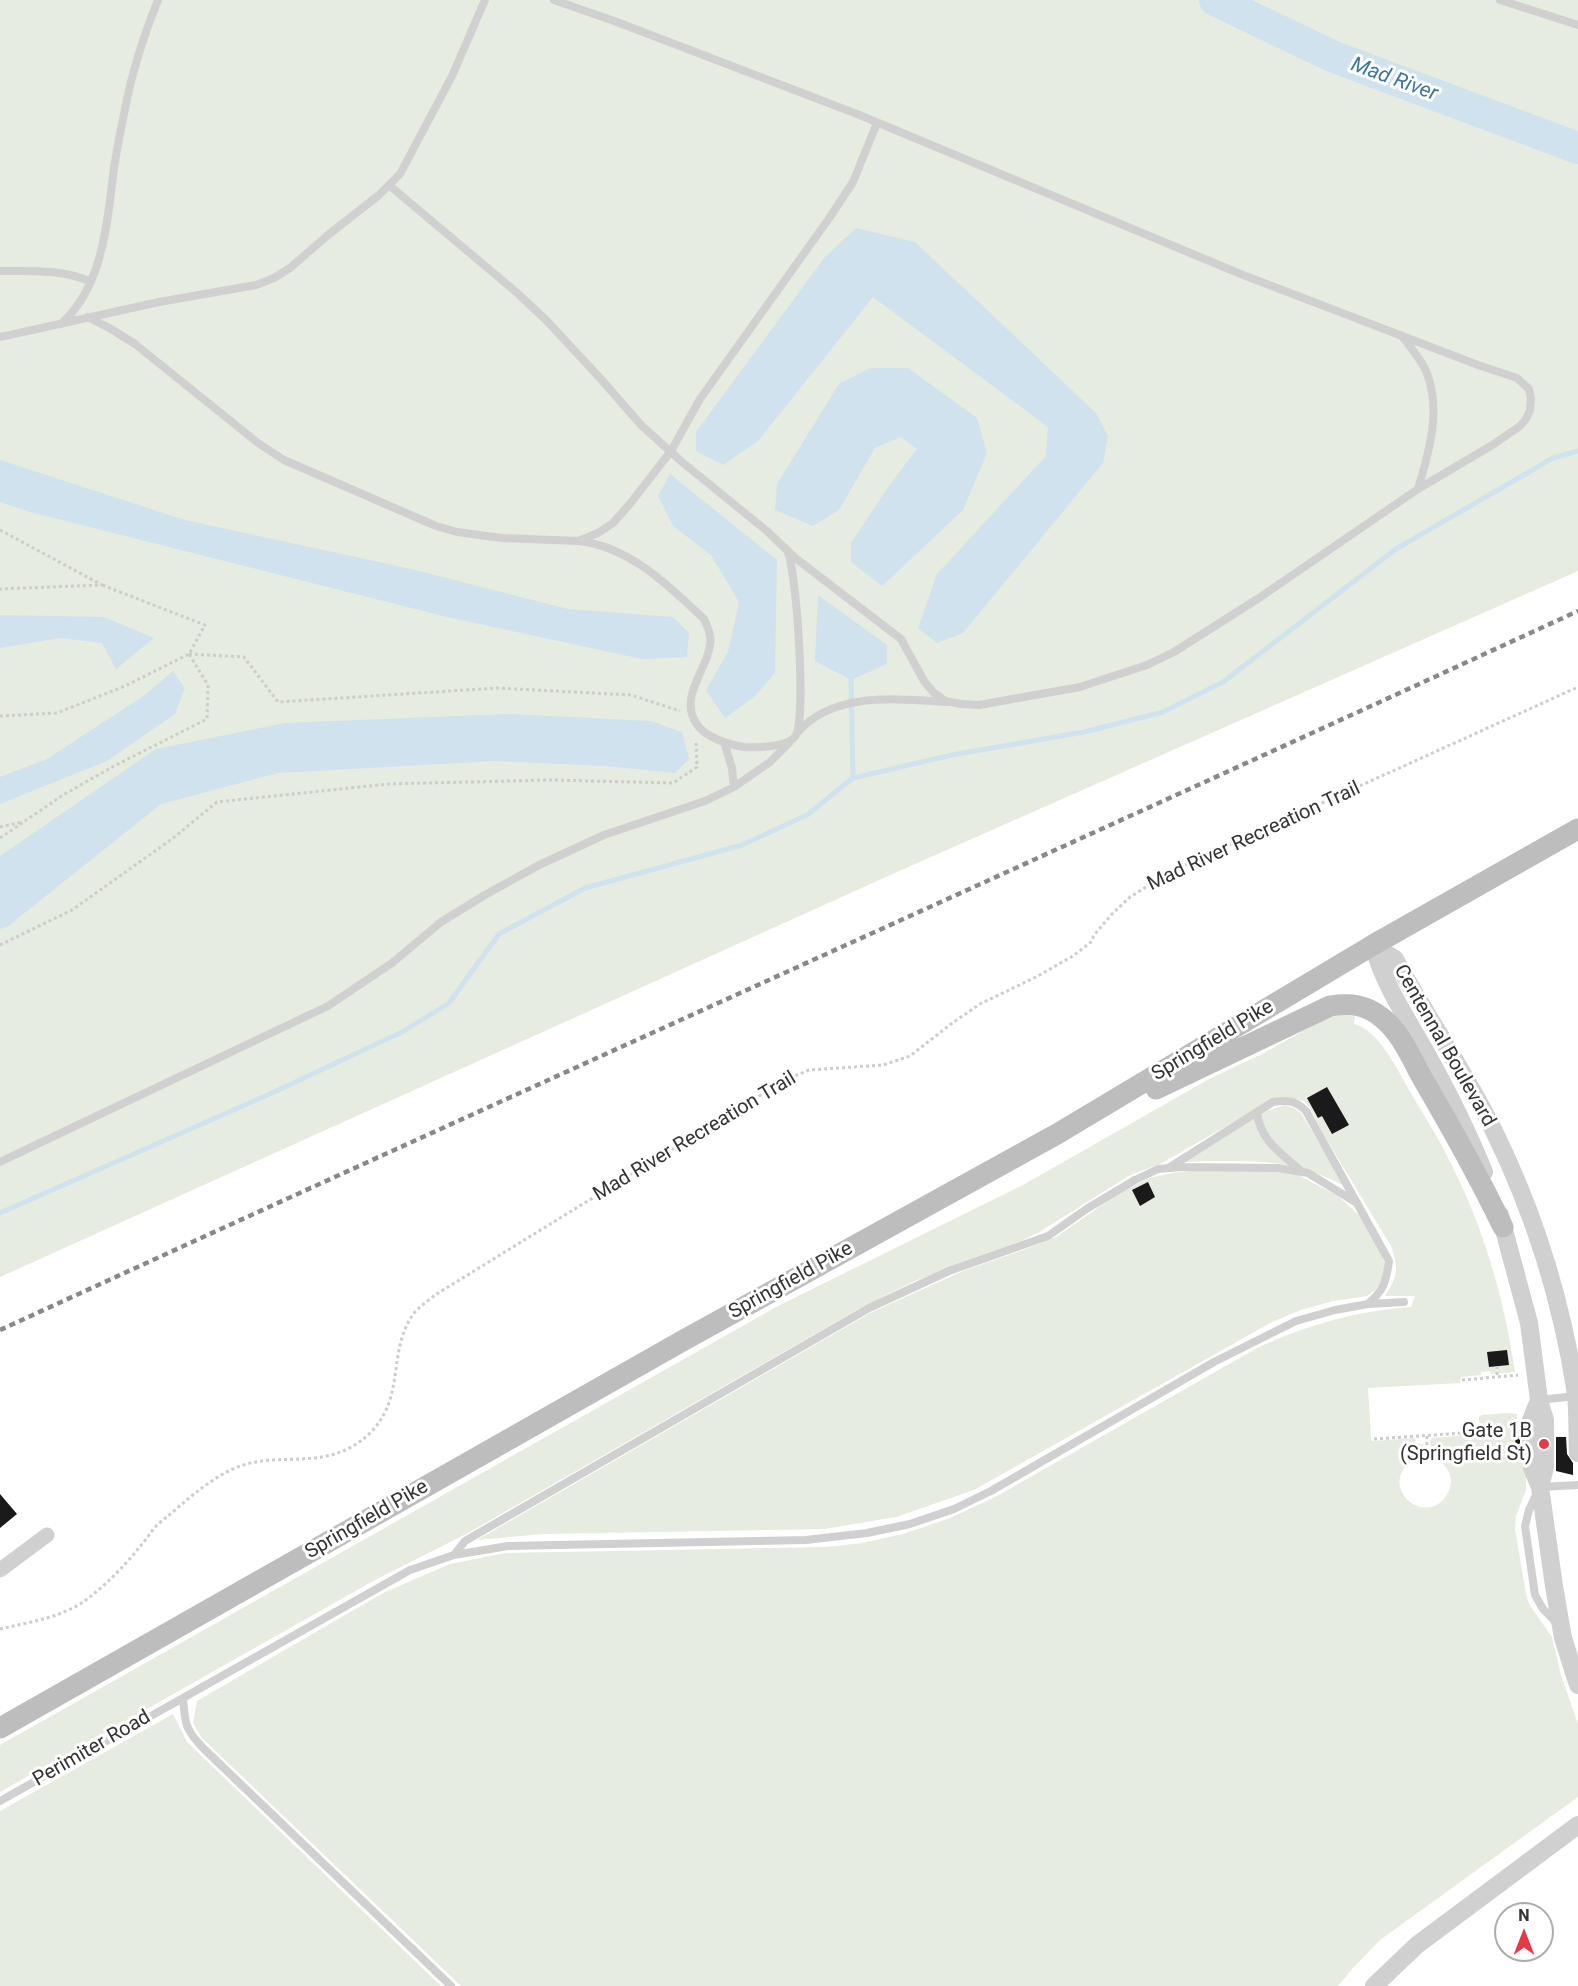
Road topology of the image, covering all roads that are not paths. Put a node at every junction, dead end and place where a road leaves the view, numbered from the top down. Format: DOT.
graph roads {
  1 [pos="158,0"];
  2 [pos="485,0"];
  3 [pos="554,0"];
  4 [pos="1500,0"];
  5 [pos="1578,25"];
  6 [pos="877,123"];
  7 [pos="390,186"];
  8 [pos="0,271"];
  9 [pos="91,282"];
  10 [pos="88,318"];
  11 [pos="60,325"];
  12 [pos="1401,335"];
  13 [pos="0,337"];
  14 [pos="671,451"];
  15 [pos="1418,489"];
  16 [pos="578,541"];
  17 [pos="786,549"];
  18 [pos="951,702"];
  19 [pos="796,735"];
  20 [pos="724,742"];
  21 [pos="789,743"];
  22 [pos="734,787"];
  23 [pos="1578,829"];
  24 [pos="1373,945"];
  25 [pos="1257,1112"];
  26 [pos="1057,1134"];
  27 [pos="0,1162"];
  28 [pos="1169,1168"];
  29 [pos="1302,1172"];
  30 [pos="1357,1203"];
  31 [pos="1503,1227"];
  32 [pos="1404,1302"];
  33 [pos="1368,1304"];
  34 [pos="1576,1396"];
  35 [pos="1539,1400"];
  36 [pos="1578,1453"];
  37 [pos="1578,1485"];
  38 [pos="1540,1487"];
  39 [pos="47,1535"];
  40 [pos="454,1555"];
  41 [pos="0,1570"];
  42 [pos="1578,1685"];
  43 [pos="183,1698"];
  44 [pos="0,1728"];
  45 [pos="0,1801"];
  46 [pos="1578,1825"];
  47 [pos="451,1986"];
  48 [pos="1374,1986"];
  1 -- 9 [label="lane"];
  2 -- 7 [label="lane"];
  3 -- 6 [label="lane"];
  4 -- 5 [label="lane"];
  6 -- 12 [label="lane"];
  6 -- 14 [label="lane"];
  7 -- 10 [label="lane"];
  7 -- 14 [label="lane"];
  8 -- 9 [label="lane"];
  9 -- 11 [label="lane"];
  10 -- 11 [label="lane"];
  10 -- 16 [label="lane"];
  11 -- 13 [label="lane"];
  12 -- 15 [label="lane"];
  12 -- 15 [label="lane"];
  14 -- 16 [label="lane"];
  14 -- 17 [label="lane"];
  15 -- 18 [label="lane"];
  16 -- 20 [label="lane"];
  17 -- 18 [label="lane"];
  17 -- 19 [label="lane"];
  18 -- 19 [label="lane"];
  19 -- 21 [label="lane"];
  20 -- 21 [label="lane"];
  20 -- 22 [label="lane"];
  21 -- 22 [label="lane"];
  22 -- 27 [label="lane"];
  23 -- 24 [label="main road, Springfield Pike"];
  24 -- 26 [label="main road, Springfield Pike"];
  24 -- 31 [label="street, Centennal Boulevard"];
  24 -- 34 [label="street, Centennal Boulevard"];
  25 -- 28 [label="lane"];
  25 -- 29 [label="lane"];
  25 -- 30 [label="lane"];
  26 -- 31 [label="main road"];
  26 -- 44 [label="main road, Springfield Pike"];
  28 -- 29 [label="lane"];
  28 -- 40 [label="lane"];
  29 -- 30 [label="lane"];
  30 -- 33 [label="lane"];
  31 -- 35 [label="street, Centennal Boulevard"];
  32 -- 33 [label="lane"];
  33 -- 40 [label="lane"];
  34 -- 35 [label="lane"];
  34 -- 36 [label="street, Centennal Boulevard"];
  35 -- 38 [label="street"];
  37 -- 38 [label="lane"];
  38 -- 42 [label="street"];
  39 -- 41 [label="street"];
  40 -- 43 [label="lane, Perimiter Road"];
  43 -- 45 [label="lane, Perimiter Road"];
  43 -- 47 [label="lane"];
  46 -- 48 [label="street"];
}
